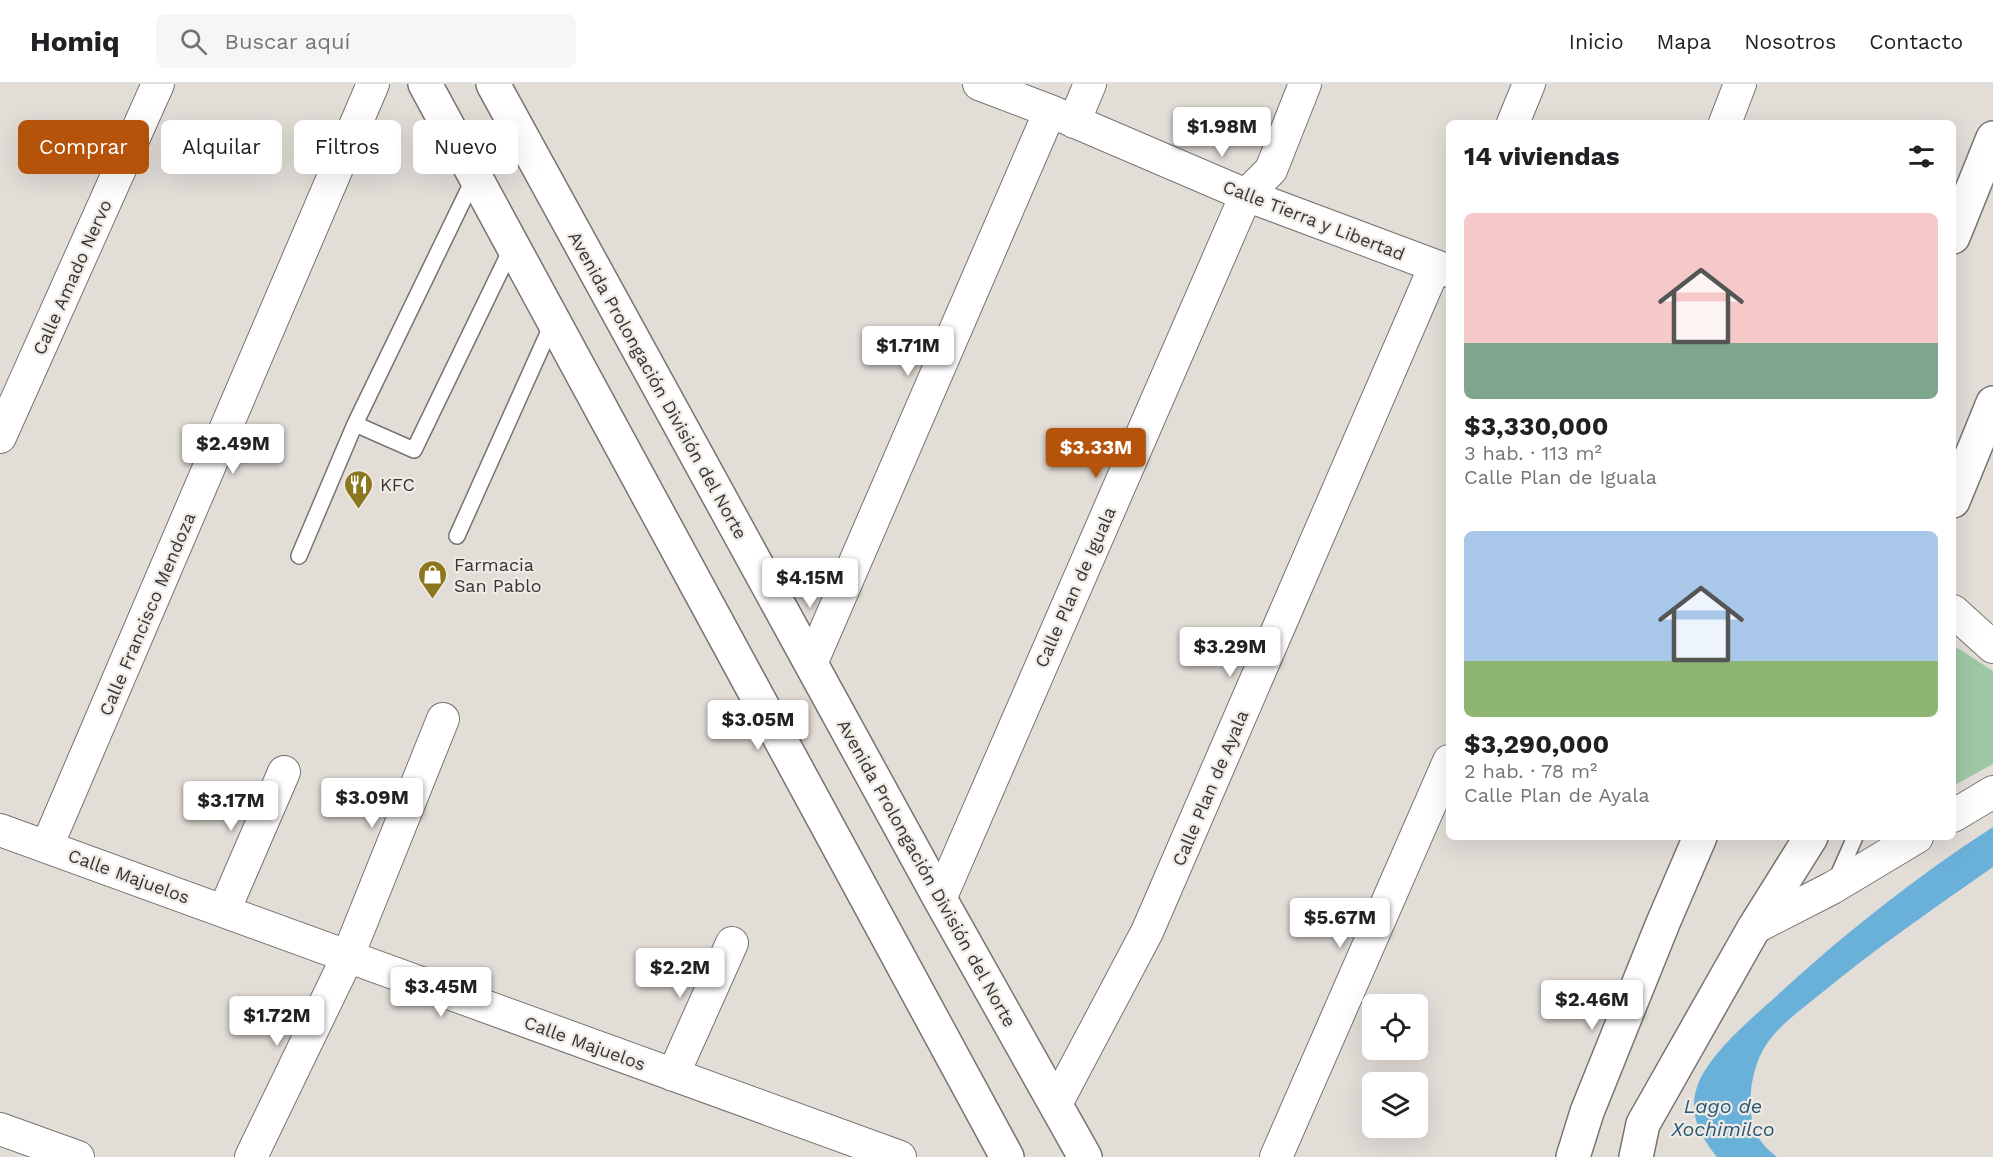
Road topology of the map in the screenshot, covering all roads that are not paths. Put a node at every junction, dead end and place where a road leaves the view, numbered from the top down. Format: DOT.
graph roads {
  1 [pos="158,84"];
  2 [pos="373,84"];
  3 [pos="425,84"];
  4 [pos="493,84"];
  5 [pos="979,84"];
  6 [pos="1090,84"];
  7 [pos="1305,84"];
  8 [pos="1529,84"];
  9 [pos="1740,84"];
  10 [pos="1062,116"];
  11 [pos="1515,120"];
  12 [pos="1726,120"];
  13 [pos="1993,138"];
  14 [pos="475,176"];
  15 [pos="1246,195"];
  16 [pos="1956,230"];
  17 [pos="513,245"];
  18 [pos="1442,269"];
  19 [pos="554,321"];
  20 [pos="1993,403"];
  21 [pos="355,424"];
  22 [pos="0,437"];
  23 [pos="1956,494"];
  24 [pos="457,536"];
  25 [pos="299,556"];
  26 [pos="1956,613"];
  27 [pos="1993,647"];
  28 [pos="811,664"];
  29 [pos="443,719"];
  30 [pos="1446,768"];
  31 [pos="284,772"];
  32 [pos="1993,792"];
  33 [pos="1956,814"];
  34 [pos="0,830"];
  35 [pos="1699,840"];
  36 [pos="1809,840"];
  37 [pos="1854,840"];
  38 [pos="1912,840"];
  39 [pos="47,846"];
  40 [pos="1832,888"];
  41 [pos="940,899"];
  42 [pos="224,911"];
  43 [pos="1754,927"];
  44 [pos="732,943"];
  45 [pos="347,958"];
  46 [pos="673,1075"];
  47 [pos="1056,1104"];
  48 [pos="0,1129"];
  49 [pos="78,1157"];
  50 [pos="251,1157"];
  51 [pos="900,1157"];
  52 [pos="1006,1157"];
  53 [pos="1085,1157"];
  54 [pos="1276,1157"];
  55 [pos="1573,1157"];
  56 [pos="1636,1157"];
  1 -- 22 [label="street, Calle Amado Nervo"];
  2 -- 39 [label="street, Calle Francisco Mendoza"];
  3 -- 14 [label="main road"];
  4 -- 28 [label="main road, Avenida Prolongación División del Norte"];
  5 -- 10 [label="street, Calle Tierra y Libertad"];
  6 -- 10 [label="street"];
  7 -- 15 [label="street, Calle Plan de Iguala"];
  8 -- 11 [label="street"];
  9 -- 12 [label="street"];
  10 -- 15 [label="street, Calle Tierra y Libertad"];
  10 -- 28 [label="street"];
  13 -- 16 [label="main road"];
  14 -- 17 [label="main road"];
  14 -- 21 [label="lane"];
  15 -- 18 [label="street, Calle Tierra y Libertad"];
  15 -- 41 [label="street, Calle Plan de Iguala"];
  17 -- 19 [label="main road"];
  17 -- 21 [label="lane"];
  18 -- 47 [label="street, Calle Plan de Ayala"];
  19 -- 24 [label="lane"];
  19 -- 52 [label="main road"];
  20 -- 23 [label="main road"];
  21 -- 25 [label="lane"];
  26 -- 27 [label="street"];
  28 -- 41 [label="main road, Avenida Prolongación División del Norte"];
  29 -- 45 [label="street"];
  30 -- 54 [label="street"];
  31 -- 42 [label="street"];
  32 -- 33 [label="street"];
  34 -- 39 [label="street, Calle Majuelos"];
  35 -- 55 [label="main road"];
  36 -- 43 [label="main road"];
  37 -- 40 [label="lane"];
  38 -- 40 [label="street"];
  39 -- 42 [label="street, Calle Majuelos"];
  40 -- 43 [label="street"];
  41 -- 47 [label="main road, Avenida Prolongación División del Norte"];
  42 -- 45 [label="street, Calle Majuelos"];
  43 -- 56 [label="main road"];
  44 -- 46 [label="street"];
  45 -- 46 [label="street, Calle Majuelos"];
  45 -- 50 [label="street"];
  46 -- 51 [label="street, Calle Majuelos"];
  47 -- 53 [label="main road, Avenida Prolongación División del Norte"];
  48 -- 49 [label="street"];
}
